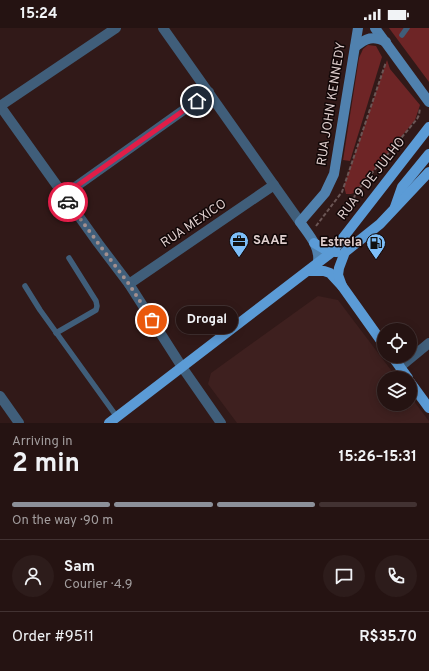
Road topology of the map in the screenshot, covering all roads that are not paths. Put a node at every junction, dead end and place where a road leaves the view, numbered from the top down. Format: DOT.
graph roads {
  1 [pos="116,28"];
  2 [pos="162,28"];
  3 [pos="358,28"];
  4 [pos="375,28"];
  5 [pos="407,28"];
  6 [pos="402,35"];
  7 [pos="386,42"];
  8 [pos="355,47"];
  9 [pos="209,92"];
  10 [pos="424,104"];
  11 [pos="0,106"];
  12 [pos="429,127"];
  13 [pos="429,154"];
  14 [pos="429,172"];
  15 [pos="274,185"];
  16 [pos="64,195"];
  17 [pos="394,211"];
  18 [pos="300,222"];
  19 [pos="314,243"];
  20 [pos="332,252"];
  21 [pos="346,252"];
  22 [pos="69,258"];
  23 [pos="318,261"];
  24 [pos="308,271"];
  25 [pos="129,284"];
  26 [pos="25,286"];
  27 [pos="342,286"];
  28 [pos="56,333"];
  29 [pos="377,335"];
  30 [pos="429,343"];
  31 [pos="397,363"];
  32 [pos="182,367"];
  33 [pos="400,367"];
  34 [pos="403,371"];
  35 [pos="417,392"];
  36 [pos="0,396"];
  37 [pos="429,408"];
  38 [pos="113,420"];
  39 [pos="19,423"];
  40 [pos="220,423"];
  1 -- 11 [label="street"];
  2 -- 9 [label="street"];
  3 -- 8 [label="street, RUA JOHN KENNEDY"];
  4 -- 7 [label="street"];
  5 -- 6 [label="lane"];
  7 -- 8 [label="street"];
  7 -- 10 [label="street"];
  8 -- 18 [label="street, RUA JOHN KENNEDY"];
  9 -- 15 [label="street"];
  9 -- 16 [label="street"];
  11 -- 16 [label="street"];
  12 -- 20 [label="main road, RUA 9 DE JULHO"];
  13 -- 17 [label="main road"];
  14 -- 17 [label="main road"];
  15 -- 18 [label="street"];
  15 -- 25 [label="street, RUA MEXICO"];
  16 -- 25 [label="street"];
  17 -- 21 [label="main road"];
  18 -- 19 [label="street"];
  19 -- 20 [label="main road"];
  19 -- 23 [label="street"];
  20 -- 21 [label="main road"];
  20 -- 23 [label="main road, RUA 9 DE JULHO"];
  21 -- 27 [label="main road"];
  22 -- 28 [label="lane"];
  23 -- 24 [label="main road, RUA 9 DE JULHO"];
  24 -- 27 [label="main road"];
  24 -- 32 [label="main road, RUA 9 DE JULHO"];
  25 -- 32 [label="street"];
  26 -- 28 [label="lane"];
  27 -- 29 [label="main road"];
  28 -- 38 [label="lane"];
  30 -- 33 [label="street"];
  31 -- 33 [label="main road"];
  32 -- 38 [label="main road, RUA 9 DE JULHO"];
  32 -- 40 [label="street"];
  33 -- 34 [label="main road"];
  35 -- 37 [label="main road"];
  36 -- 39 [label="street"];
}
